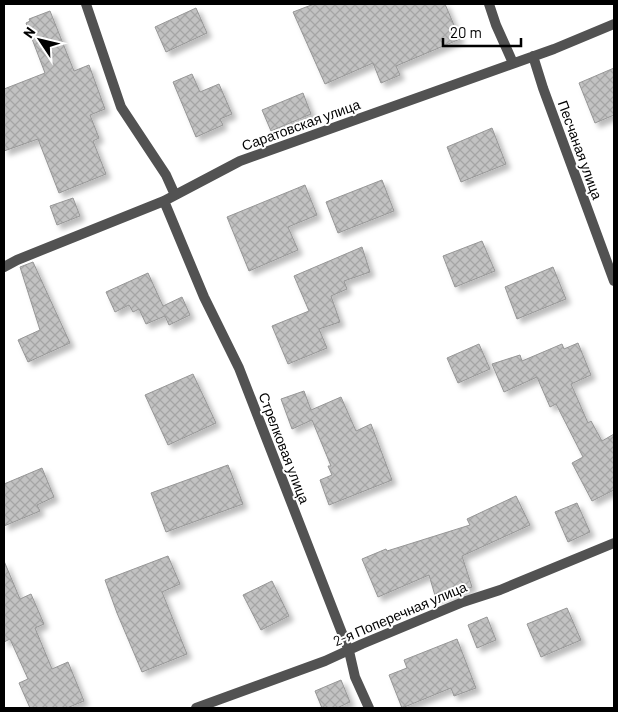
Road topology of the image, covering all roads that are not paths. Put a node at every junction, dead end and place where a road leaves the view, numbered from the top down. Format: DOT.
graph roads {
  1 [pos="86,4"];
  2 [pos="489,4"];
  3 [pos="614,24"];
  4 [pos="533,56"];
  5 [pos="513,63"];
  6 [pos="175,195"];
  7 [pos="164,201"];
  8 [pos="4,267"];
  9 [pos="614,280"];
  10 [pos="614,543"];
  11 [pos="349,651"];
  12 [pos="196,708"];
  13 [pos="369,708"];
  1 -- 6 [label="street"];
  2 -- 5 [label="street"];
  3 -- 4 [label="street, Саратовская улица"];
  4 -- 5 [label="street, Саратовская улица"];
  4 -- 9 [label="street, Песчаная улица"];
  5 -- 6 [label="street, Саратовская улица"];
  6 -- 7 [label="street, Саратовская улица"];
  7 -- 8 [label="street, Саратовская улица"];
  7 -- 11 [label="street, Стрелковая улица"];
  10 -- 11 [label="street, 2-я Поперечная улица"];
  11 -- 12 [label="street, 2-я Поперечная улица"];
  11 -- 13 [label="street, Стрелковая улица"];
}
